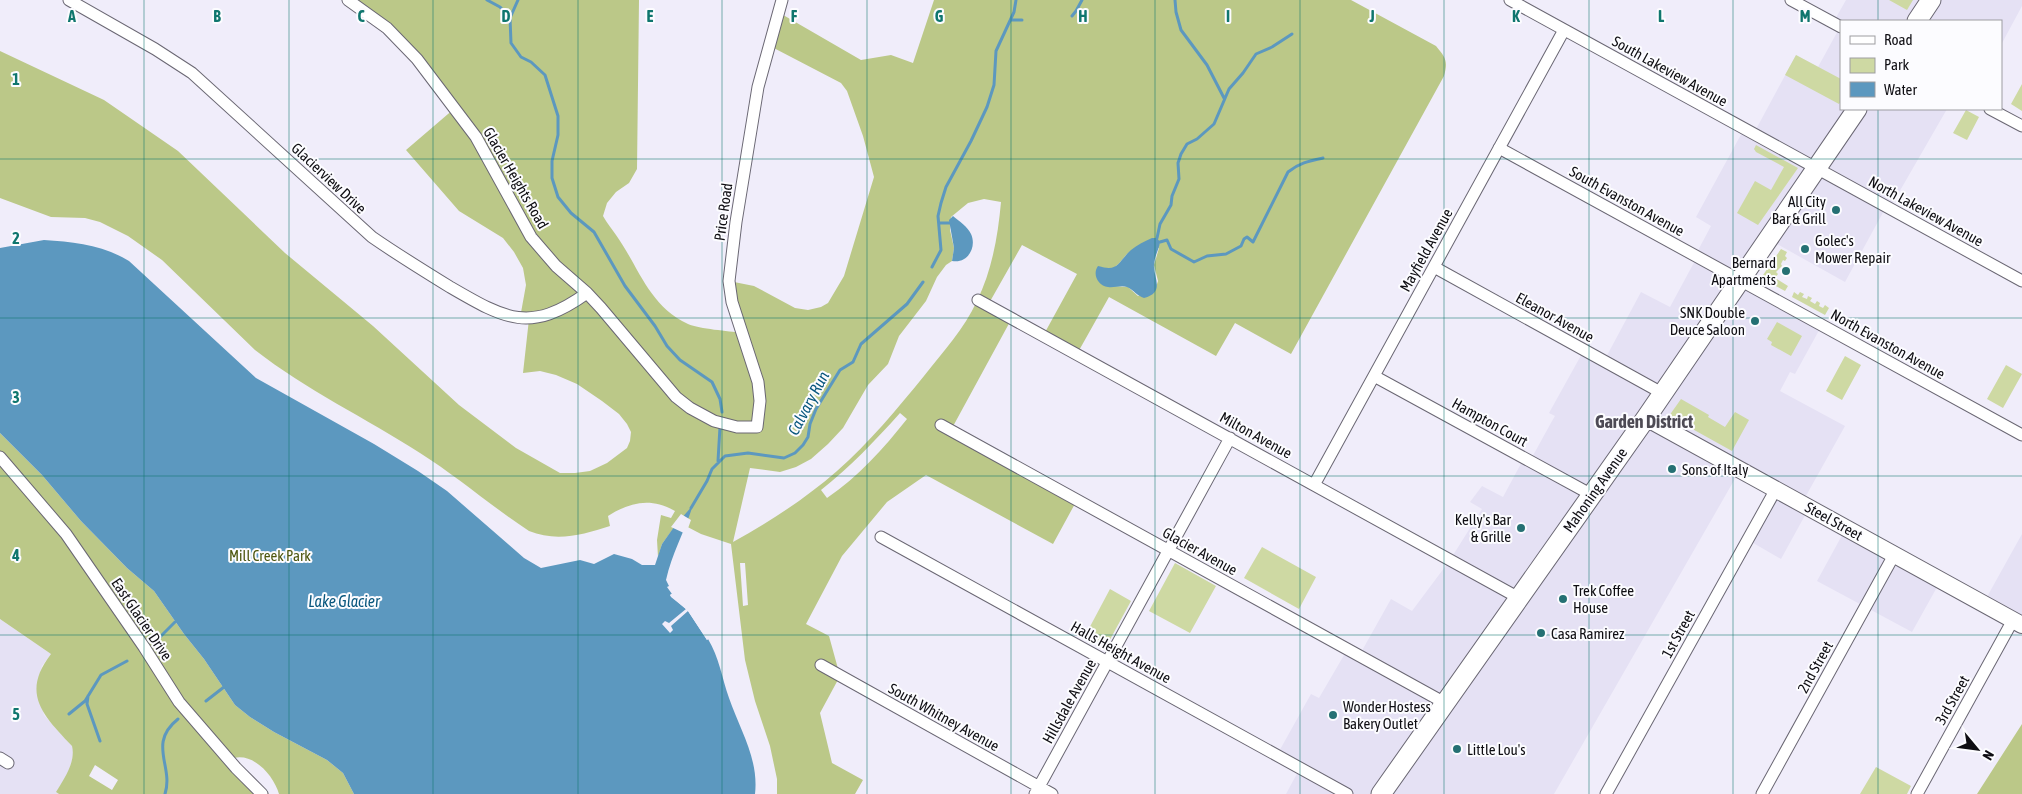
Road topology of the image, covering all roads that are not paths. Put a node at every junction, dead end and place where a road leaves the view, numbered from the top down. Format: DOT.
graph roads {
  1 [pos="69,0"];
  2 [pos="348,0"];
  3 [pos="782,0"];
  4 [pos="1510,0"];
  5 [pos="1791,0"];
  6 [pos="1931,0"];
  7 [pos="1918,20"];
  8 [pos="1840,26"];
  9 [pos="1564,30"];
  10 [pos="1856,110"];
  11 [pos="1992,110"];
  12 [pos="2022,126"];
  13 [pos="1499,148"];
  14 [pos="1816,168"];
  15 [pos="1434,268"];
  16 [pos="1740,280"];
  17 [pos="2022,281"];
  18 [pos="587,293"];
  19 [pos="978,300"];
  20 [pos="1374,376"];
  21 [pos="1662,393"];
  22 [pos="1646,418"];
  23 [pos="941,425"];
  24 [pos="758,427"];
  25 [pos="2022,435"];
  26 [pos="1230,438"];
  27 [pos="0,457"];
  28 [pos="1314,485"];
  29 [pos="1776,489"];
  30 [pos="1592,495"];
  31 [pos="881,537"];
  32 [pos="1168,551"];
  33 [pos="1894,554"];
  34 [pos="1519,598"];
  35 [pos="2018,622"];
  36 [pos="1107,662"];
  37 [pos="821,665"];
  38 [pos="1445,703"];
  39 [pos="1037,790"];
  40 [pos="262,794"];
  41 [pos="1052,794"];
  42 [pos="1347,794"];
  43 [pos="1381,794"];
  44 [pos="1606,794"];
  45 [pos="1762,794"];
  46 [pos="1916,794"];
  1 -- 18 [label="street, Glacierview Drive"];
  2 -- 18 [label="street, Glacier Heights Road"];
  3 -- 24 [label="street, Price Road"];
  4 -- 9 [label="street, South Lakeview Avenue"];
  5 -- 8 [label="street"];
  6 -- 7 [label="main road"];
  9 -- 13 [label="street, Mayfield Avenue"];
  9 -- 14 [label="street, South Lakeview Avenue"];
  10 -- 14 [label="main road, Mahoning Avenue"];
  11 -- 12 [label="street"];
  13 -- 15 [label="street, Mayfield Avenue"];
  13 -- 16 [label="street, South Evanston Avenue"];
  14 -- 16 [label="main road, Mahoning Avenue"];
  14 -- 17 [label="street, North Lakeview Avenue"];
  15 -- 20 [label="street, Mayfield Avenue"];
  15 -- 21 [label="street, Eleanor Avenue"];
  16 -- 21 [label="main road, Mahoning Avenue"];
  16 -- 25 [label="street, North Evanston Avenue"];
  18 -- 24 [label="street, Glacier Heights Road"];
  19 -- 26 [label="street, Milton Avenue"];
  20 -- 28 [label="street, Mayfield Avenue"];
  20 -- 30 [label="street, Hampton Court"];
  21 -- 22 [label="main road, Mahoning Avenue"];
  22 -- 29 [label="street, Steel Street"];
  22 -- 30 [label="main road, Mahoning Avenue"];
  23 -- 32 [label="street, Glacier Avenue"];
  26 -- 28 [label="street, Milton Avenue"];
  26 -- 32 [label="street, Hillsdale Avenue"];
  27 -- 40 [label="street, East Glacier Drive"];
  28 -- 34 [label="street, Milton Avenue"];
  29 -- 33 [label="street, Steel Street"];
  29 -- 44 [label="street, 1st Street"];
  30 -- 34 [label="main road, Mahoning Avenue"];
  31 -- 36 [label="street, Halls Height Avenue"];
  32 -- 36 [label="street, Hillsdale Avenue"];
  32 -- 38 [label="street, Glacier Avenue"];
  33 -- 35 [label="street, Steel Street"];
  33 -- 45 [label="street, 2nd Street"];
  34 -- 38 [label="main road, Mahoning Avenue"];
  35 -- 46 [label="street, 3rd Street"];
  36 -- 39 [label="street, Hillsdale Avenue"];
  36 -- 42 [label="street, Halls Height Avenue"];
  37 -- 39 [label="street, South Whitney Avenue"];
  38 -- 43 [label="main road, Mahoning Avenue"];
  39 -- 41 [label="street, South Whitney Avenue"];
}
